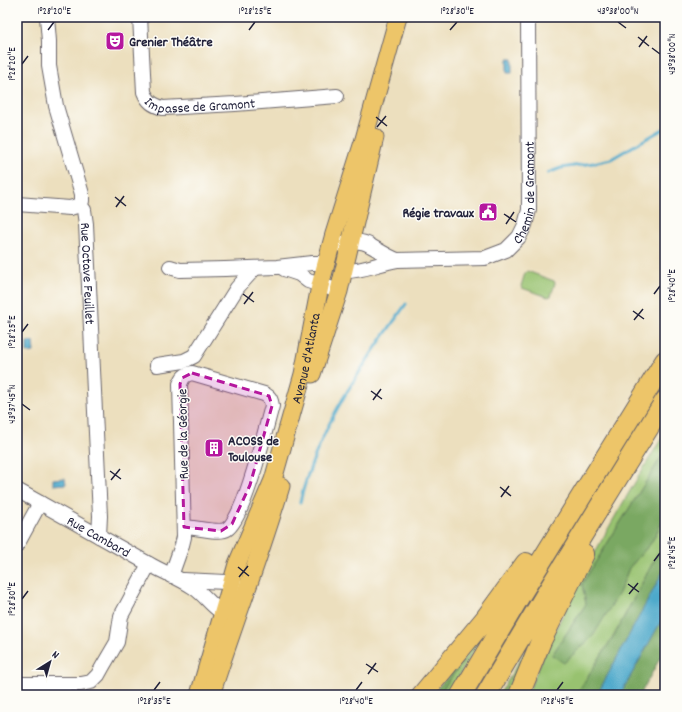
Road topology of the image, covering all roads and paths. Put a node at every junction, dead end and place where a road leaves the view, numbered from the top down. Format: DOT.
graph roads {
  1 [pos="47,17"];
  2 [pos="140,17"];
  3 [pos="398,17"];
  4 [pos="408,17"];
  5 [pos="528,17"];
  6 [pos="337,96"];
  7 [pos="17,204"];
  8 [pos="80,205"];
  9 [pos="351,242"];
  10 [pos="330,247"];
  11 [pos="396,260"];
  12 [pos="326,263"];
  13 [pos="170,267"];
  14 [pos="277,267"];
  15 [pos="255,268"];
  16 [pos="344,271"];
  17 [pos="320,286"];
  18 [pos="339,291"];
  19 [pos="665,361"];
  20 [pos="157,365"];
  21 [pos="665,402"];
  22 [pos="648,429"];
  23 [pos="17,490"];
  24 [pos="40,503"];
  25 [pos="184,527"];
  26 [pos="558,533"];
  27 [pos="99,536"];
  28 [pos="17,545"];
  29 [pos="149,564"];
  30 [pos="177,578"];
  31 [pos="232,584"];
  32 [pos="247,590"];
  33 [pos="229,616"];
  34 [pos="17,684"];
  35 [pos="199,695"];
  36 [pos="211,695"];
  37 [pos="422,695"];
  38 [pos="462,695"];
  39 [pos="486,695"];
  40 [pos="518,695"];
  1 -- 8 [label="street, Rue Octave Feuillet"];
  2 -- 6 [label="street, Impasse de Gramont"];
  3 -- 10 [label="main road, Avenue d'Atlanta"];
  4 -- 9 [label="main road, Avenue d'Atlanta"];
  5 -- 11 [label="street, Chemin de Gramont"];
  7 -- 8 [label="street"];
  8 -- 27 [label="street, Rue Octave Feuillet"];
  9 -- 10 [label="street, Chemin de Gramont"];
  9 -- 11 [label="street, Chemin de Gramont"];
  9 -- 16 [label="main road, Avenue d'Atlanta"];
  10 -- 12 [label="main road, Avenue d'Atlanta"];
  11 -- 16 [label="street, Chemin de Gramont"];
  12 -- 14 [label="street"];
  12 -- 16 [label="main road"];
  12 -- 17 [label="main road, Avenue d'Atlanta"];
  13 -- 15 [label="street"];
  14 -- 15 [label="street"];
  14 -- 17 [label="street"];
  15 -- 20 [label="street"];
  16 -- 18 [label="main road, Avenue d'Atlanta"];
  17 -- 18 [label="street"];
  17 -- 31 [label="main road, Avenue d'Atlanta"];
  18 -- 32 [label="main road, Avenue d'Atlanta"];
  19 -- 26 [label="highway"];
  21 -- 22 [label="highway"];
  22 -- 39 [label="highway"];
  22 -- 40 [label="highway"];
  23 -- 24 [label="street, Rue Cambard"];
  24 -- 27 [label="street, Rue Cambard"];
  24 -- 28 [label="street"];
  25 -- 25 [label="street, Rue de la Géorgie"];
  25 -- 30 [label="street, Rue de la Géorgie"];
  26 -- 37 [label="highway"];
  26 -- 38 [label="highway"];
  27 -- 29 [label="street, Rue Cambard"];
  29 -- 30 [label="street, Rue Cambard"];
  29 -- 34 [label="street"];
  30 -- 31 [label="street, Rue Cambard"];
  30 -- 33 [label="street, Rue Cambard"];
  31 -- 32 [label="street, Rue Cambard"];
  31 -- 33 [label="main road, Avenue d'Atlanta"];
  32 -- 33 [label="main road, Avenue d'Atlanta"];
  33 -- 35 [label="main road, Avenue d'Atlanta"];
  33 -- 36 [label="main road, Avenue d'Atlanta"];
}
